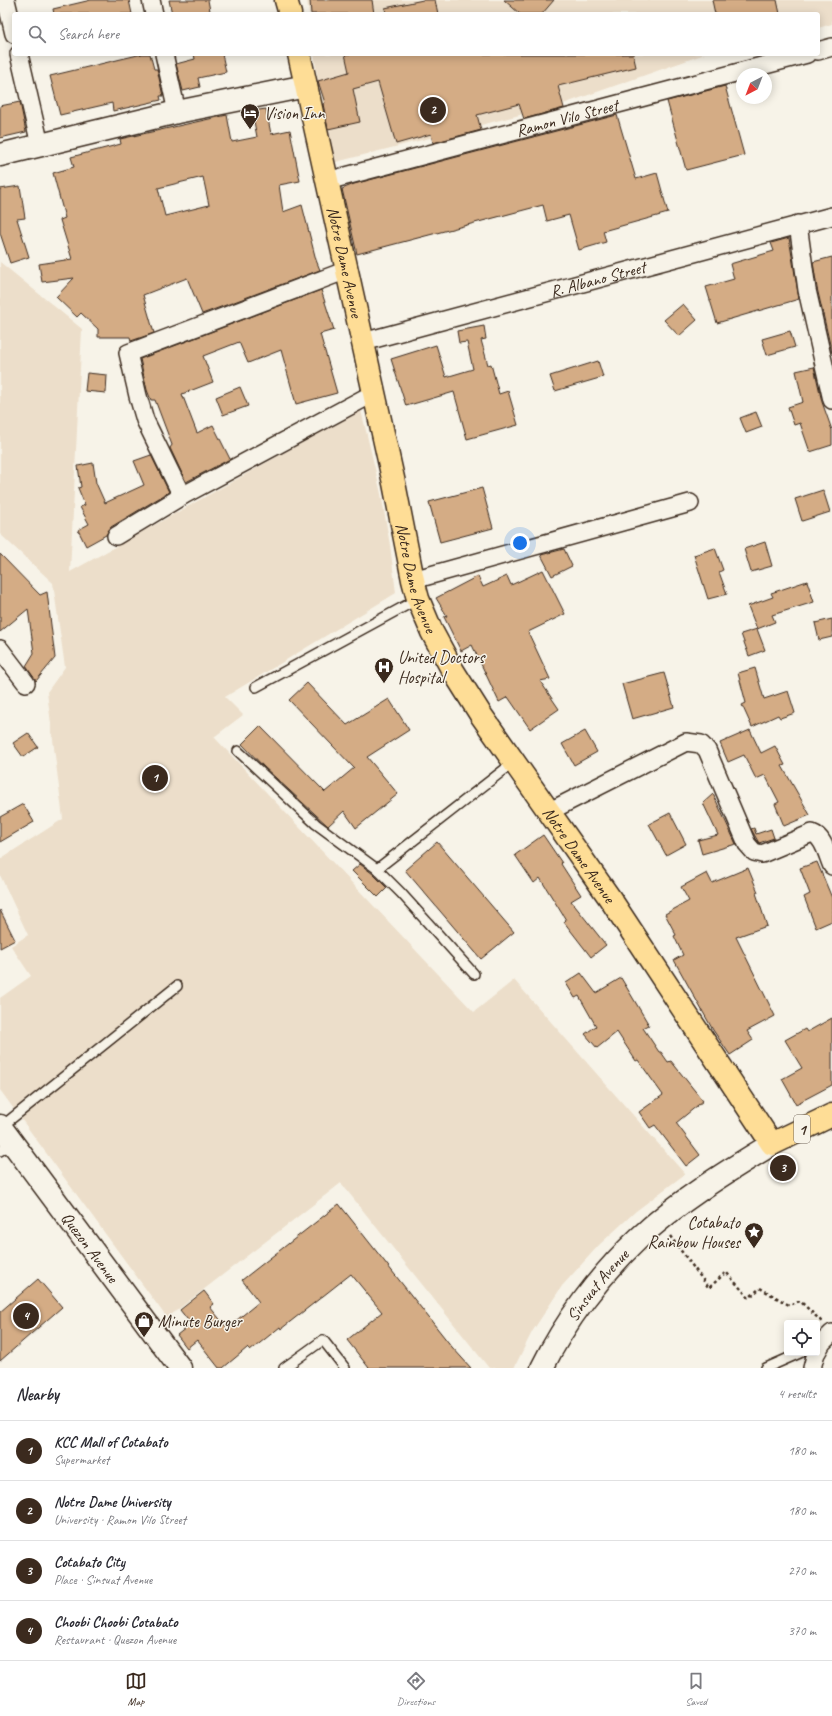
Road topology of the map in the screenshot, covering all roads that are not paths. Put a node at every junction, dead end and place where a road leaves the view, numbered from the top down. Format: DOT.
graph roads {
  1 [pos="6,0"];
  2 [pos="151,0"];
  3 [pos="286,0"];
  4 [pos="154,12"];
  5 [pos="289,12"];
  6 [pos="12,26"];
  7 [pos="832,47"];
  8 [pos="820,50"];
  9 [pos="19,56"];
  10 [pos="164,56"];
  11 [pos="299,56"];
  12 [pos="799,56"];
  13 [pos="306,86"];
  14 [pos="177,112"];
  15 [pos="40,144"];
  16 [pos="0,155"];
  17 [pos="327,181"];
  18 [pos="832,216"];
  19 [pos="798,224"];
  20 [pos="347,270"];
  21 [pos="363,342"];
  22 [pos="374,393"];
  23 [pos="832,400"];
  24 [pos="182,496"];
  25 [pos="690,503"];
  26 [pos="116,536"];
  27 [pos="416,590"];
  28 [pos="0,649"];
  29 [pos="26,683"];
  30 [pos="256,687"];
  31 [pos="238,751"];
  32 [pos="514,762"];
  33 [pos="548,812"];
  34 [pos="832,866"];
  35 [pos="377,869"];
  36 [pos="474,974"];
  37 [pos="177,986"];
  38 [pos="832,1115"];
  39 [pos="3,1137"];
  40 [pos="772,1144"];
  41 [pos="822,1342"];
  42 [pos="793,1356"];
  43 [pos="180,1368"];
  44 [pos="284,1368"];
  45 [pos="345,1368"];
  46 [pos="542,1368"];
  47 [pos="766,1368"];
  48 [pos="812,1368"];
  1 -- 6 [label="street"];
  2 -- 4 [label="street"];
  3 -- 5 [label="main road"];
  7 -- 8 [label="street"];
  9 -- 15 [label="street"];
  10 -- 14 [label="street"];
  11 -- 13 [label="main road, Notre Dame Avenue"];
  12 -- 17 [label="street, Ramon Vilo Street"];
  13 -- 14 [label="main road"];
  13 -- 17 [label="main road, Notre Dame Avenue"];
  14 -- 15 [label="main road"];
  15 -- 16 [label="main road"];
  17 -- 20 [label="main road, Notre Dame Avenue"];
  18 -- 19 [label="street, R. Albano Street"];
  19 -- 21 [label="street, R. Albano Street"];
  19 -- 23 [label="street"];
  20 -- 21 [label="main road, Notre Dame Avenue"];
  20 -- 24 [label="street"];
  21 -- 22 [label="main road, Notre Dame Avenue"];
  22 -- 24 [label="street"];
  22 -- 27 [label="main road, Notre Dame Avenue"];
  24 -- 26 [label="street"];
  25 -- 27 [label="street"];
  27 -- 30 [label="lane"];
  27 -- 32 [label="main road, Notre Dame Avenue"];
  28 -- 29 [label="street"];
  31 -- 35 [label="lane"];
  32 -- 33 [label="main road, Notre Dame Avenue"];
  32 -- 35 [label="lane"];
  33 -- 34 [label="street"];
  33 -- 40 [label="main road, Notre Dame Avenue"];
  35 -- 36 [label="lane"];
  37 -- 39 [label="lane"];
  38 -- 40 [label="main road, Sinsuat Avenue / 1"];
  39 -- 43 [label="main road, Quezon Avenue"];
  40 -- 46 [label="main road, Sinsuat Avenue / 1"];
  41 -- 48 [label="street"];
  42 -- 47 [label="lane"];
  44 -- 45 [label="lane"];
}
